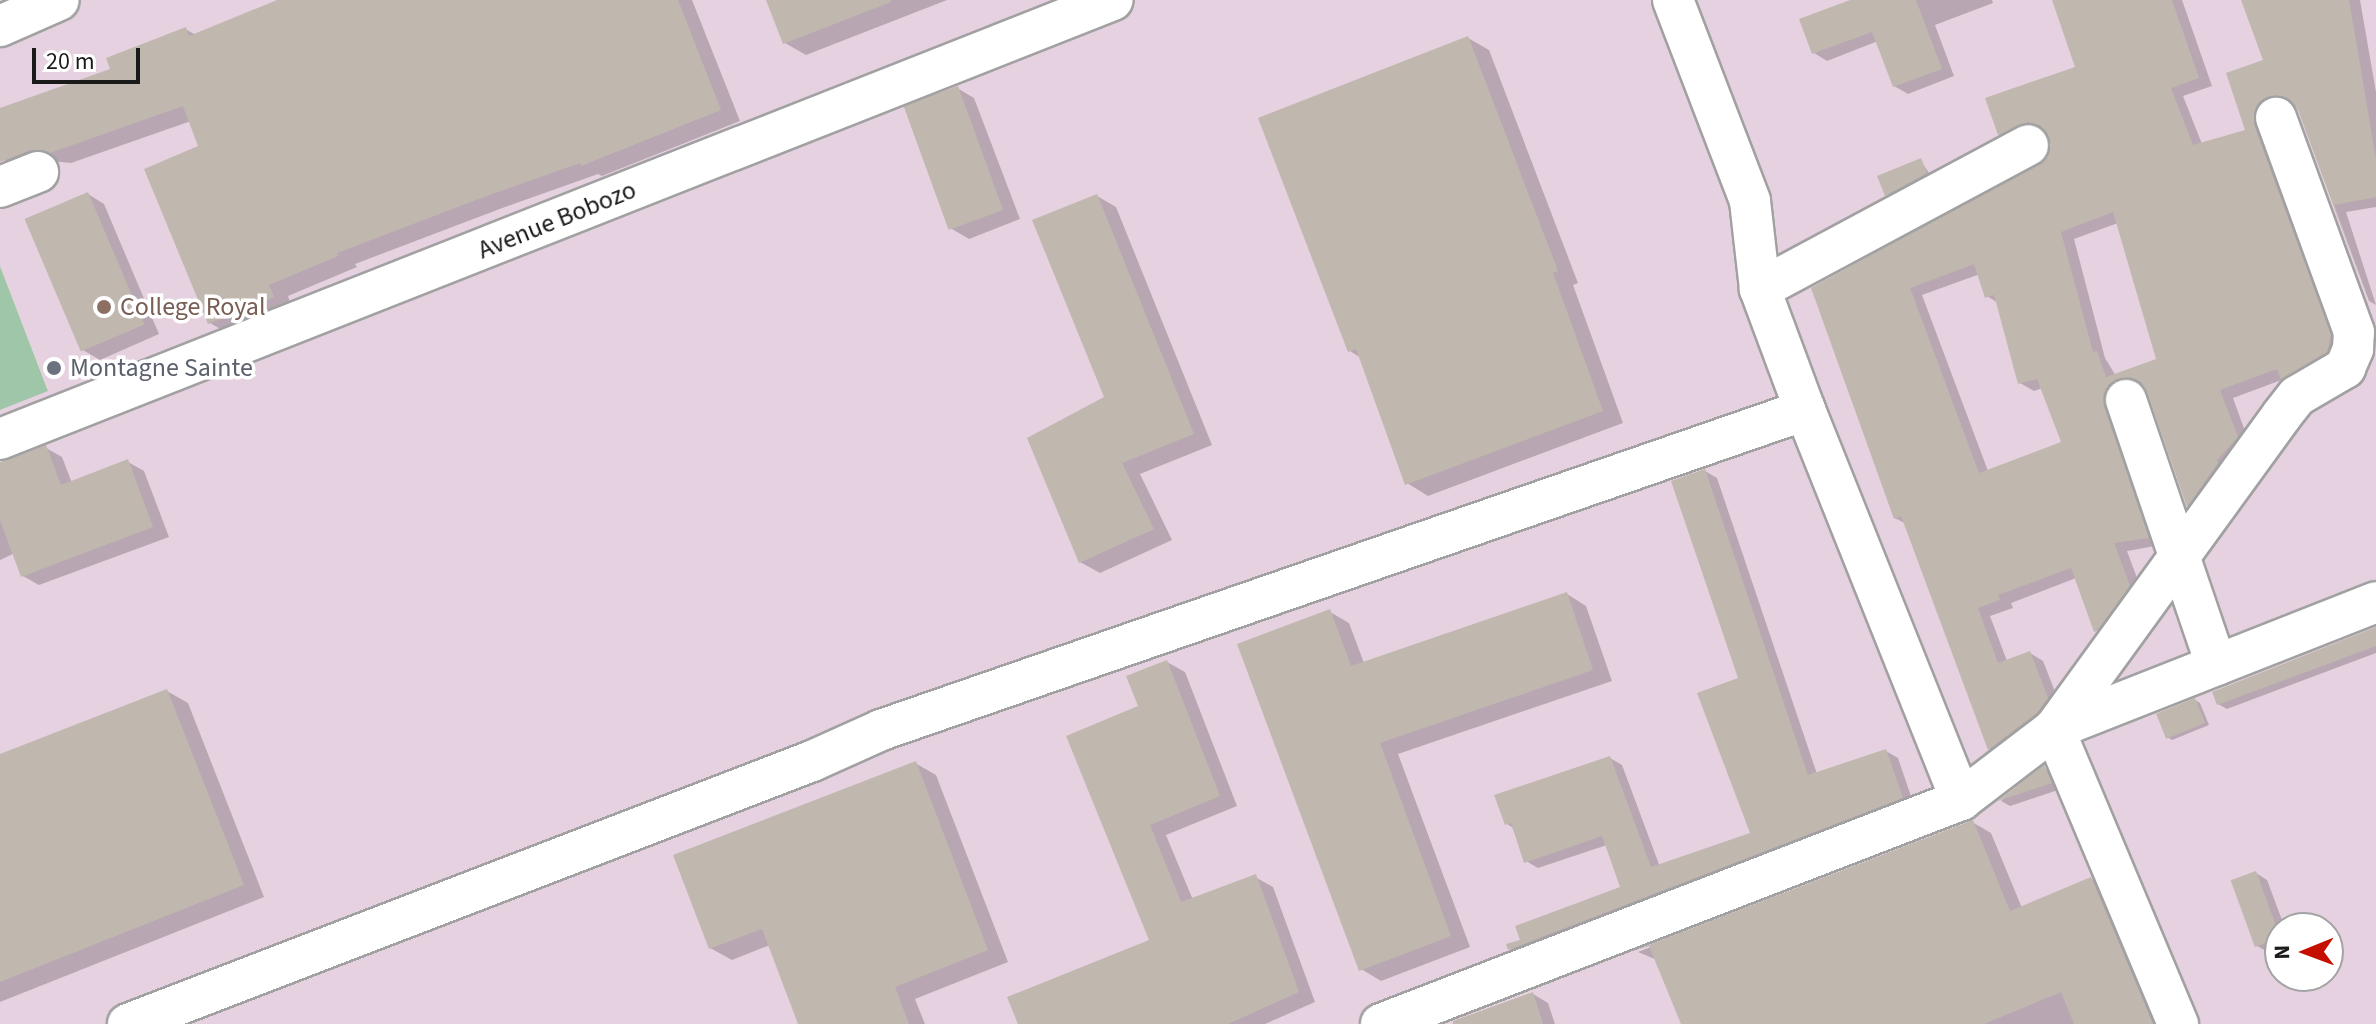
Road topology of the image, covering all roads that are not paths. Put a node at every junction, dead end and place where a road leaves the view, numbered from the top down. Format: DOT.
graph roads {
  1 [pos="59,0"];
  2 [pos="1113,0"];
  3 [pos="1673,0"];
  4 [pos="0,26"];
  5 [pos="2276,118"];
  6 [pos="2028,145"];
  7 [pos="38,172"];
  8 [pos="0,187"];
  9 [pos="1760,289"];
  10 [pos="2126,400"];
  11 [pos="1805,410"];
  12 [pos="0,439"];
  13 [pos="2180,556"];
  14 [pos="2376,602"];
  15 [pos="2216,665"];
  16 [pos="2054,729"];
  17 [pos="1961,800"];
  18 [pos="128,1024"];
  19 [pos="1381,1024"];
  20 [pos="2178,1024"];
  1 -- 4 [label="street"];
  2 -- 12 [label="street, Avenue Bobozo"];
  3 -- 9 [label="street"];
  5 -- 13 [label="street"];
  6 -- 9 [label="street"];
  7 -- 8 [label="street"];
  9 -- 11 [label="street"];
  10 -- 13 [label="street"];
  11 -- 17 [label="street"];
  11 -- 18 [label="street"];
  13 -- 15 [label="street"];
  13 -- 16 [label="street"];
  14 -- 15 [label="street"];
  15 -- 16 [label="street"];
  16 -- 17 [label="street"];
  16 -- 20 [label="street"];
  17 -- 19 [label="street"];
}
